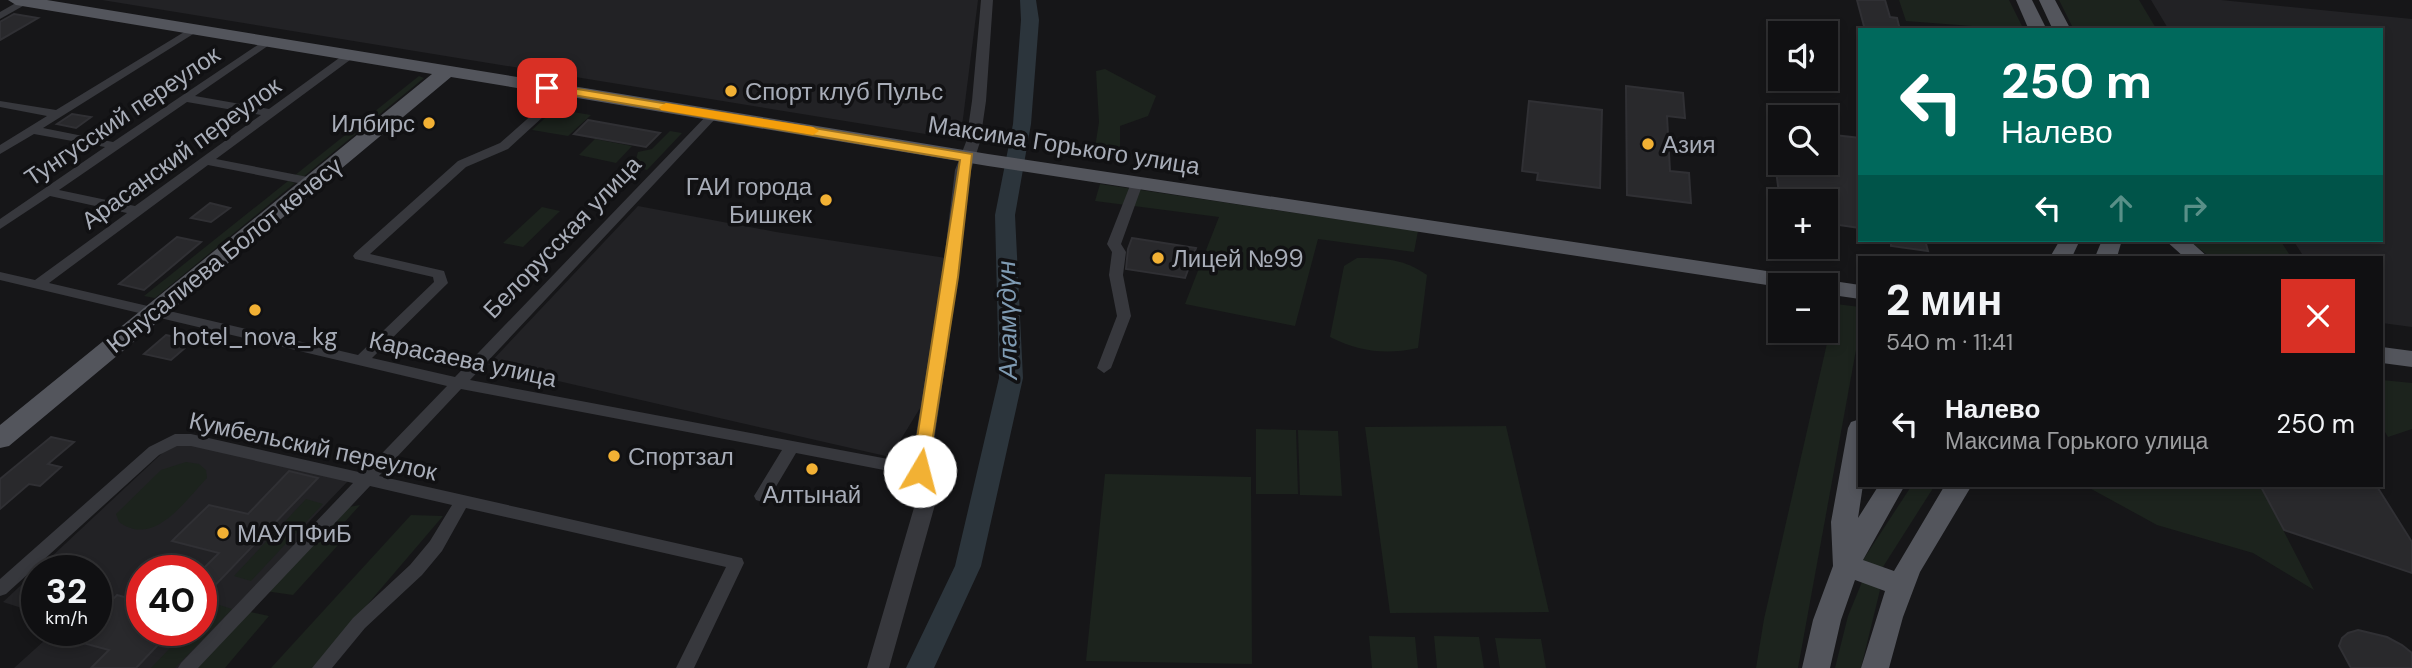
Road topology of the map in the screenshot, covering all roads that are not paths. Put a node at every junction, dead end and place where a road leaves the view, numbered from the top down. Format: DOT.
graph roads {
  1 [pos="987,0"];
  2 [pos="2024,0"];
  3 [pos="2047,0"];
  4 [pos="21,1"];
  5 [pos="0,16"];
  6 [pos="2037,28"];
  7 [pos="2061,28"];
  8 [pos="194,29"];
  9 [pos="268,41"];
  10 [pos="350,55"];
  11 [pos="447,71"];
  12 [pos="565,90"];
  13 [pos="186,98"];
  14 [pos="0,104"];
  15 [pos="271,113"];
  16 [pos="58,114"];
  17 [pos="713,115"];
  18 [pos="34,130"];
  19 [pos="117,146"];
  20 [pos="0,150"];
  21 [pos="967,157"];
  22 [pos="988,160"];
  23 [pos="205,162"];
  24 [pos="1045,169"];
  25 [pos="313,183"];
  26 [pos="1137,183"];
  27 [pos="49,192"];
  28 [pos="138,211"];
  29 [pos="0,225"];
  30 [pos="2178,242"];
  31 [pos="2196,256"];
  32 [pos="0,276"];
  33 [pos="1768,278"];
  34 [pos="37,285"];
  35 [pos="1838,289"];
  36 [pos="1857,293"];
  37 [pos="154,312"];
  38 [pos="2383,355"];
  39 [pos="2412,359"];
  40 [pos="360,361"];
  41 [pos="1104,368"];
  42 [pos="457,383"];
  43 [pos="0,439"];
  44 [pos="1858,440"];
  45 [pos="791,448"];
  46 [pos="920,471"];
  47 [pos="362,481"];
  48 [pos="1891,487"];
  49 [pos="1958,487"];
  50 [pos="762,496"];
  51 [pos="461,503"];
  52 [pos="1846,565"];
  53 [pos="1899,585"];
  54 [pos="0,589"];
  55 [pos="187,668"];
  56 [pos="321,668"];
  57 [pos="685,668"];
  58 [pos="878,668"];
  59 [pos="1816,668"];
  60 [pos="1875,668"];
  1 -- 21 [label="street"];
  2 -- 6 [label="main road"];
  3 -- 7 [label="main road"];
  4 -- 5 [label="street"];
  4 -- 8 [label="main road, Максима Горького улица"];
  8 -- 9 [label="main road, Максима Горького улица"];
  8 -- 16 [label="street"];
  9 -- 10 [label="main road, Максима Горького улица"];
  9 -- 13 [label="street, Тунгусский переулок"];
  10 -- 11 [label="main road, Максима Горького улица"];
  10 -- 15 [label="street, Арасанский переулок"];
  11 -- 12 [label="main road, Максима Горького улица"];
  11 -- 25 [label="main road, Юнусалиева Болот көчөсү"];
  12 -- 17 [label="main road, Максима Горького улица"];
  12 -- 40 [label="street"];
  13 -- 15 [label="street"];
  13 -- 19 [label="street, Тунгусский переулок"];
  14 -- 16 [label="street"];
  15 -- 23 [label="street, Арасанский переулок"];
  16 -- 18 [label="street"];
  17 -- 21 [label="main road, Максима Горького улица"];
  17 -- 42 [label="street, Белорусская улица"];
  18 -- 19 [label="street"];
  18 -- 20 [label="street"];
  19 -- 27 [label="street, Тунгусский переулок"];
  21 -- 22 [label="main road, Максима Горького улица"];
  21 -- 46 [label="street"];
  22 -- 24 [label="main road, Максима Горького улица"];
  23 -- 25 [label="street"];
  23 -- 28 [label="street, Арасанский переулок"];
  24 -- 26 [label="main road, Максима Горького улица"];
  25 -- 37 [label="main road, Юнусалиева Болот көчөсү"];
  26 -- 33 [label="main road, Максима Горького улица"];
  26 -- 41 [label="street"];
  27 -- 28 [label="street"];
  27 -- 29 [label="street, Тунгусский переулок"];
  28 -- 34 [label="street, Арасанский переулок"];
  30 -- 31 [label="main road"];
  32 -- 34 [label="street, Карасаева улица"];
  34 -- 37 [label="street, Карасаева улица"];
  35 -- 36 [label="main road"];
  37 -- 40 [label="street, Карасаева улица"];
  37 -- 43 [label="main road, Юнусалиева Болот көчөсү"];
  38 -- 39 [label="main road"];
  40 -- 42 [label="street, Карасаева улица"];
  42 -- 45 [label="street, Карасаева улица"];
  42 -- 47 [label="street, Белорусская улица"];
  44 -- 52 [label="main road"];
  45 -- 46 [label="street, Карасаева улица"];
  45 -- 50 [label="street"];
  46 -- 58 [label="street"];
  47 -- 51 [label="street, Кумбельский переулок"];
  47 -- 54 [label="street, Кумбельский переулок"];
  47 -- 55 [label="street, Белорусская улица"];
  48 -- 52 [label="main road"];
  49 -- 53 [label="main road"];
  51 -- 56 [label="street, Кумбельский переулок"];
  51 -- 57 [label="street, Кумбельский переулок"];
  52 -- 53 [label="main road"];
  52 -- 59 [label="main road"];
  53 -- 60 [label="main road"];
}
